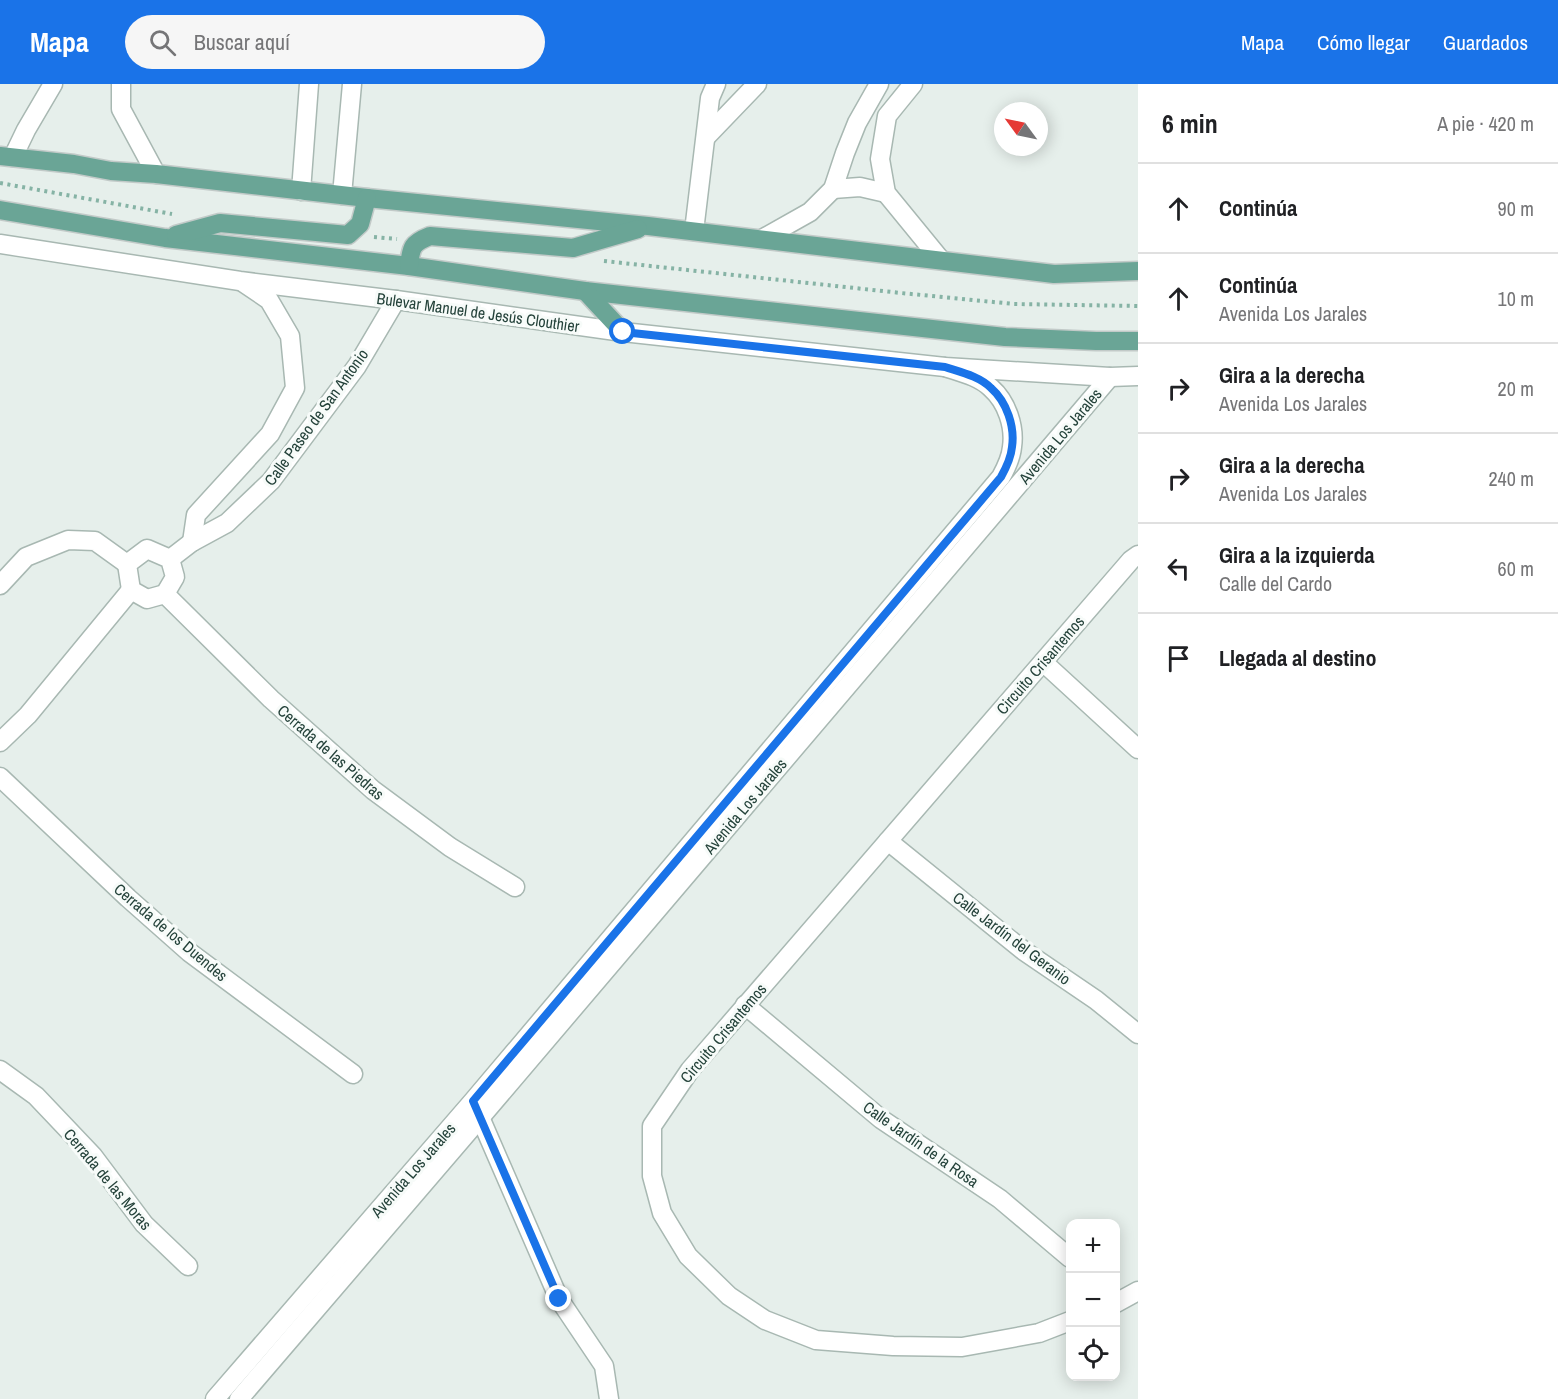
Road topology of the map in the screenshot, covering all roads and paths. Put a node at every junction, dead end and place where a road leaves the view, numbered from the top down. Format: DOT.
graph roads {
  1 [pos="53,84"];
  2 [pos="121,84"];
  3 [pos="309,84"];
  4 [pos="352,84"];
  5 [pos="716,84"];
  6 [pos="757,84"];
  7 [pos="879,84"];
  8 [pos="913,84"];
  9 [pos="706,136"];
  10 [pos="6,157"];
  11 [pos="156,174"];
  12 [pos="0,183"];
  13 [pos="833,189"];
  14 [pos="301,191"];
  15 [pos="886,193"];
  16 [pos="342,195"];
  17 [pos="367,198"];
  18 [pos="0,210"];
  19 [pos="174,214"];
  20 [pos="648,226"];
  21 [pos="694,231"];
  22 [pos="348,235"];
  23 [pos="165,238"];
  24 [pos="762,239"];
  25 [pos="417,241"];
  26 [pos="0,244"];
  27 [pos="940,259"];
  28 [pos="603,261"];
  29 [pos="409,266"];
  30 [pos="1138,271"];
  31 [pos="240,280"];
  32 [pos="585,291"];
  33 [pos="396,300"];
  34 [pos="1138,306"];
  35 [pos="623,332"];
  36 [pos="1138,341"];
  37 [pos="945,367"];
  38 [pos="1138,376"];
  39 [pos="1110,377"];
  40 [pos="192,542"];
  41 [pos="1138,555"];
  42 [pos="170,559"];
  43 [pos="127,564"];
  44 [pos="0,585"];
  45 [pos="131,590"];
  46 [pos="165,594"];
  47 [pos="1043,662"];
  48 [pos="0,742"];
  49 [pos="1138,749"];
  50 [pos="0,777"];
  51 [pos="888,841"];
  52 [pos="515,887"];
  53 [pos="746,1005"];
  54 [pos="1138,1034"];
  55 [pos="0,1070"];
  56 [pos="353,1074"];
  57 [pos="473,1101"];
  58 [pos="480,1118"];
  59 [pos="1066,1254"];
  60 [pos="188,1266"];
  61 [pos="1138,1291"];
  62 [pos="1120,1299"];
  63 [pos="1066,1323"];
  64 [pos="215,1399"];
  65 [pos="239,1399"];
  66 [pos="609,1399"];
  1 -- 10 [label="street"];
  2 -- 11 [label="street"];
  3 -- 14 [label="street"];
  4 -- 16 [label="street"];
  5 -- 9 [label="street"];
  6 -- 9 [label="street"];
  7 -- 13 [label="street"];
  8 -- 15 [label="street"];
  9 -- 21 [label="street"];
  10 -- 11 [label="main road"];
  11 -- 14 [label="main road"];
  12 -- 19 [label="path"];
  13 -- 15 [label="street"];
  13 -- 24 [label="street"];
  14 -- 16 [label="main road"];
  15 -- 27 [label="street"];
  16 -- 17 [label="main road"];
  17 -- 20 [label="main road"];
  17 -- 22 [label="main road"];
  18 -- 23 [label="main road"];
  20 -- 21 [label="main road"];
  20 -- 25 [label="main road"];
  21 -- 24 [label="main road"];
  22 -- 23 [label="main road"];
  22 -- 25 [label="path"];
  23 -- 29 [label="main road"];
  24 -- 27 [label="main road"];
  25 -- 29 [label="main road"];
  26 -- 31 [label="street, Bulevar Manuel de Jesús Clouthier"];
  27 -- 30 [label="main road"];
  28 -- 34 [label="path"];
  29 -- 32 [label="main road"];
  31 -- 33 [label="street, Bulevar Manuel de Jesús Clouthier"];
  31 -- 40 [label="street, Calle Paseo de San Antonio"];
  32 -- 35 [label="main road"];
  32 -- 36 [label="main road"];
  33 -- 35 [label="street, Bulevar Manuel de Jesús Clouthier"];
  33 -- 40 [label="street, Calle Paseo de San Antonio"];
  35 -- 37 [label="street, Bulevar Manuel de Jesús Clouthier"];
  37 -- 39 [label="street, Bulevar Manuel de Jesús Clouthier"];
  37 -- 57 [label="street, Avenida Los Jarales"];
  38 -- 39 [label="street, Bulevar Manuel de Jesús Clouthier"];
  39 -- 58 [label="street, Avenida Los Jarales"];
  40 -- 42 [label="street, Calle Paseo de San Antonio"];
  41 -- 47 [label="street, Circuito Crisantemos"];
  42 -- 43 [label="street"];
  42 -- 46 [label="street"];
  43 -- 44 [label="street"];
  43 -- 45 [label="street"];
  45 -- 46 [label="street"];
  45 -- 48 [label="street"];
  46 -- 52 [label="street, Cerrada de las Piedras"];
  47 -- 49 [label="street"];
  47 -- 51 [label="street, Circuito Crisantemos"];
  50 -- 56 [label="street, Cerrada de los Duendes"];
  51 -- 53 [label="street, Circuito Crisantemos"];
  51 -- 54 [label="street, Calle Jardín del Geranio"];
  53 -- 59 [label="street, Calle Jardín de la Rosa"];
  53 -- 63 [label="street, Circuito Crisantemos"];
  55 -- 60 [label="street, Cerrada de las Moras"];
  57 -- 58 [label="street"];
  57 -- 64 [label="street, Avenida Los Jarales"];
  58 -- 65 [label="street, Avenida Los Jarales"];
  58 -- 66 [label="street"];
  61 -- 62 [label="street"];
}
